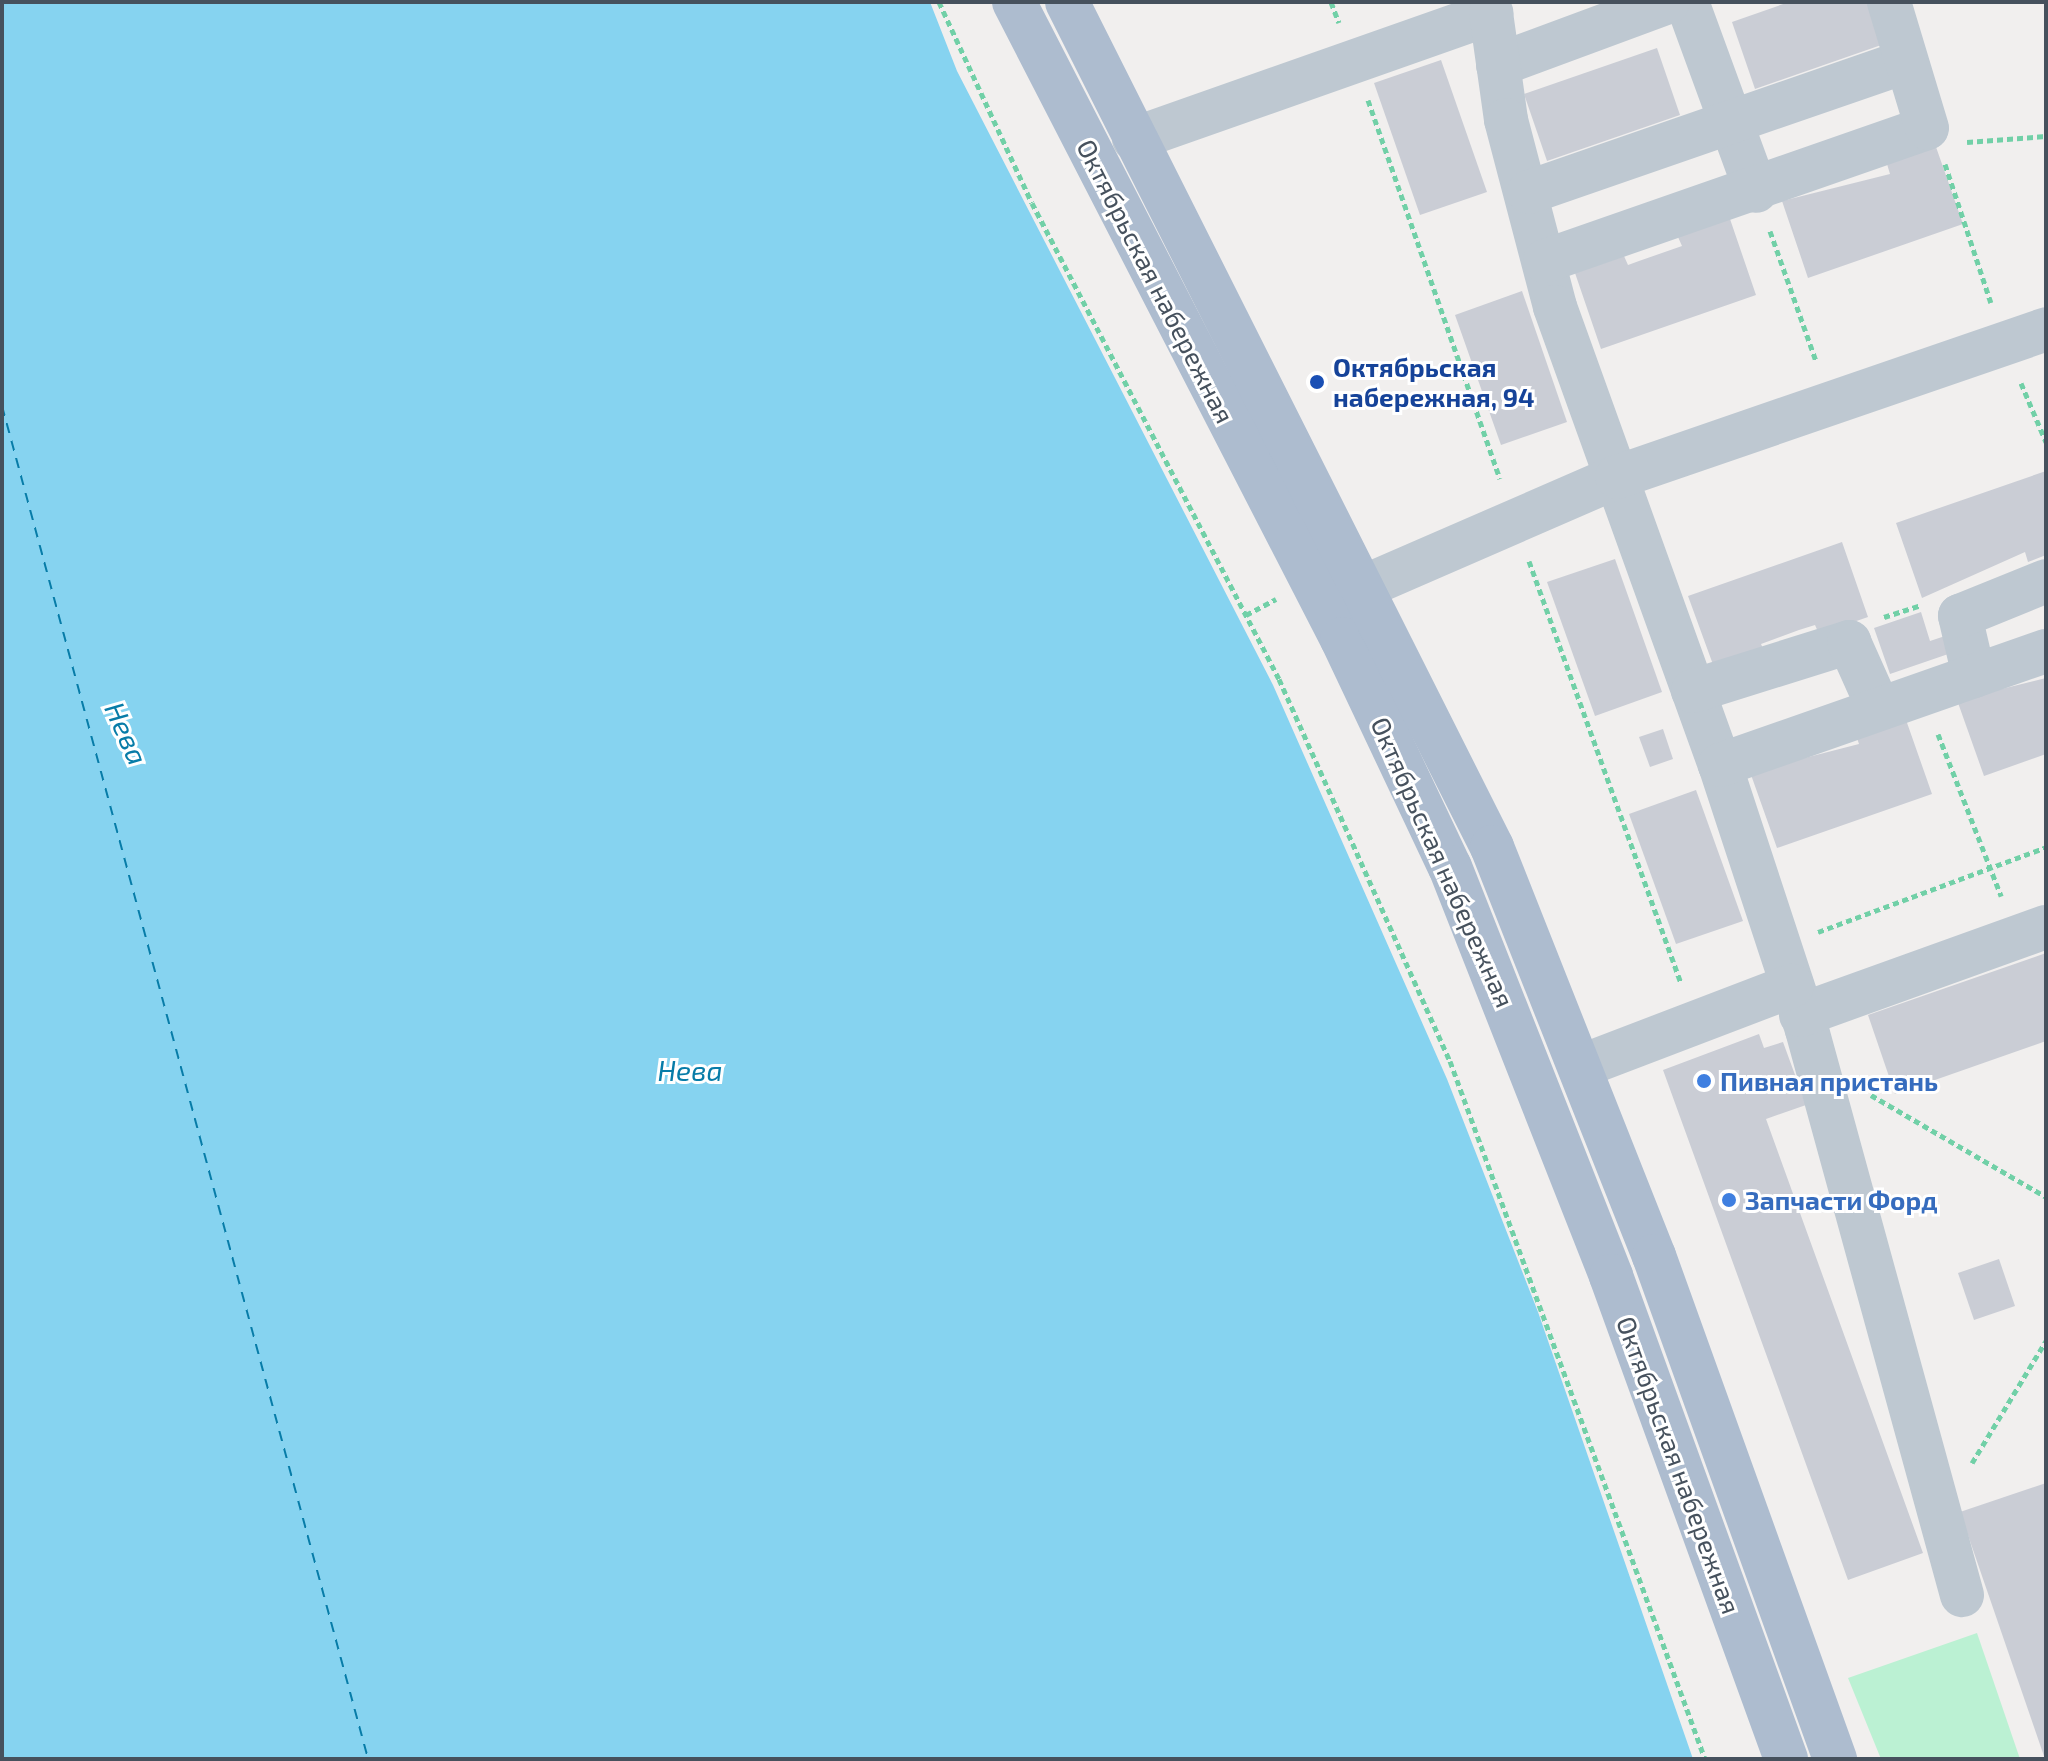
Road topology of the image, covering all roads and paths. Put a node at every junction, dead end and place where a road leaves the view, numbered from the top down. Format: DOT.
graph roads {
  1 [pos="939,2"];
  2 [pos="1014,2"];
  3 [pos="1067,2"];
  4 [pos="1668,2"];
  5 [pos="1687,2"];
  6 [pos="1889,2"];
  7 [pos="1490,7"];
  8 [pos="1904,62"];
  9 [pos="1498,65"];
  10 [pos="1731,122"];
  11 [pos="1932,136"];
  12 [pos="2046,136"];
  13 [pos="1134,139"];
  14 [pos="1529,192"];
  15 [pos="1763,209"];
  16 [pos="1545,261"];
  17 [pos="2046,329"];
  18 [pos="2004,344"];
  19 [pos="1821,376"];
  20 [pos="2046,442"];
  21 [pos="1617,477"];
  22 [pos="2046,581"];
  23 [pos="1366,586"];
  24 [pos="1284,595"];
  25 [pos="1970,607"];
  26 [pos="1246,615"];
  27 [pos="1849,642"];
  28 [pos="2046,651"];
  29 [pos="1974,676"];
  30 [pos="1693,691"];
  31 [pos="1922,694"];
  32 [pos="1879,709"];
  33 [pos="1720,765"];
  34 [pos="2046,847"];
  35 [pos="1990,868"];
  36 [pos="2031,933"];
  37 [pos="1791,983"];
  38 [pos="1582,1066"];
  39 [pos="1862,1087"];
  40 [pos="2046,1197"];
  41 [pos="2046,1341"];
  42 [pos="1938,1519"];
  43 [pos="1962,1595"];
  44 [pos="1705,1759"];
  45 [pos="1786,1759"];
  46 [pos="1835,1759"];
  1 -- 26 [label="path"];
  2 -- 45 [label="main road, Октябрьская набережная"];
  3 -- 13 [label="main road, Октябрьская набережная"];
  4 -- 9 [label="lane"];
  5 -- 10 [label="lane"];
  6 -- 8 [label="lane"];
  7 -- 9 [label="lane"];
  7 -- 13 [label="lane"];
  8 -- 10 [label="lane"];
  8 -- 11 [label="lane"];
  9 -- 14 [label="lane"];
  10 -- 14 [label="lane"];
  10 -- 15 [label="lane"];
  11 -- 12 [label="path"];
  11 -- 15 [label="lane"];
  11 -- 18 [label="path"];
  13 -- 23 [label="main road, Октябрьская набережная"];
  14 -- 16 [label="lane"];
  15 -- 16 [label="lane"];
  15 -- 19 [label="path"];
  16 -- 21 [label="lane"];
  17 -- 18 [label="lane"];
  18 -- 20 [label="path"];
  18 -- 21 [label="lane"];
  21 -- 23 [label="lane"];
  21 -- 30 [label="lane"];
  22 -- 25 [label="lane"];
  23 -- 38 [label="main road, Октябрьская набережная"];
  24 -- 26 [label="path"];
  25 -- 27 [label="path"];
  25 -- 29 [label="lane"];
  26 -- 44 [label="path"];
  27 -- 30 [label="lane"];
  27 -- 32 [label="lane"];
  28 -- 29 [label="lane"];
  29 -- 31 [label="lane"];
  30 -- 33 [label="lane"];
  31 -- 32 [label="lane"];
  31 -- 35 [label="path"];
  32 -- 33 [label="lane"];
  33 -- 37 [label="lane"];
  34 -- 35 [label="path"];
  35 -- 36 [label="path"];
  35 -- 37 [label="path"];
  36 -- 37 [label="lane"];
  37 -- 38 [label="lane"];
  37 -- 42 [label="lane"];
  38 -- 46 [label="main road, Октябрьская набережная"];
  39 -- 40 [label="path"];
  41 -- 42 [label="path"];
  42 -- 43 [label="lane"];
}
